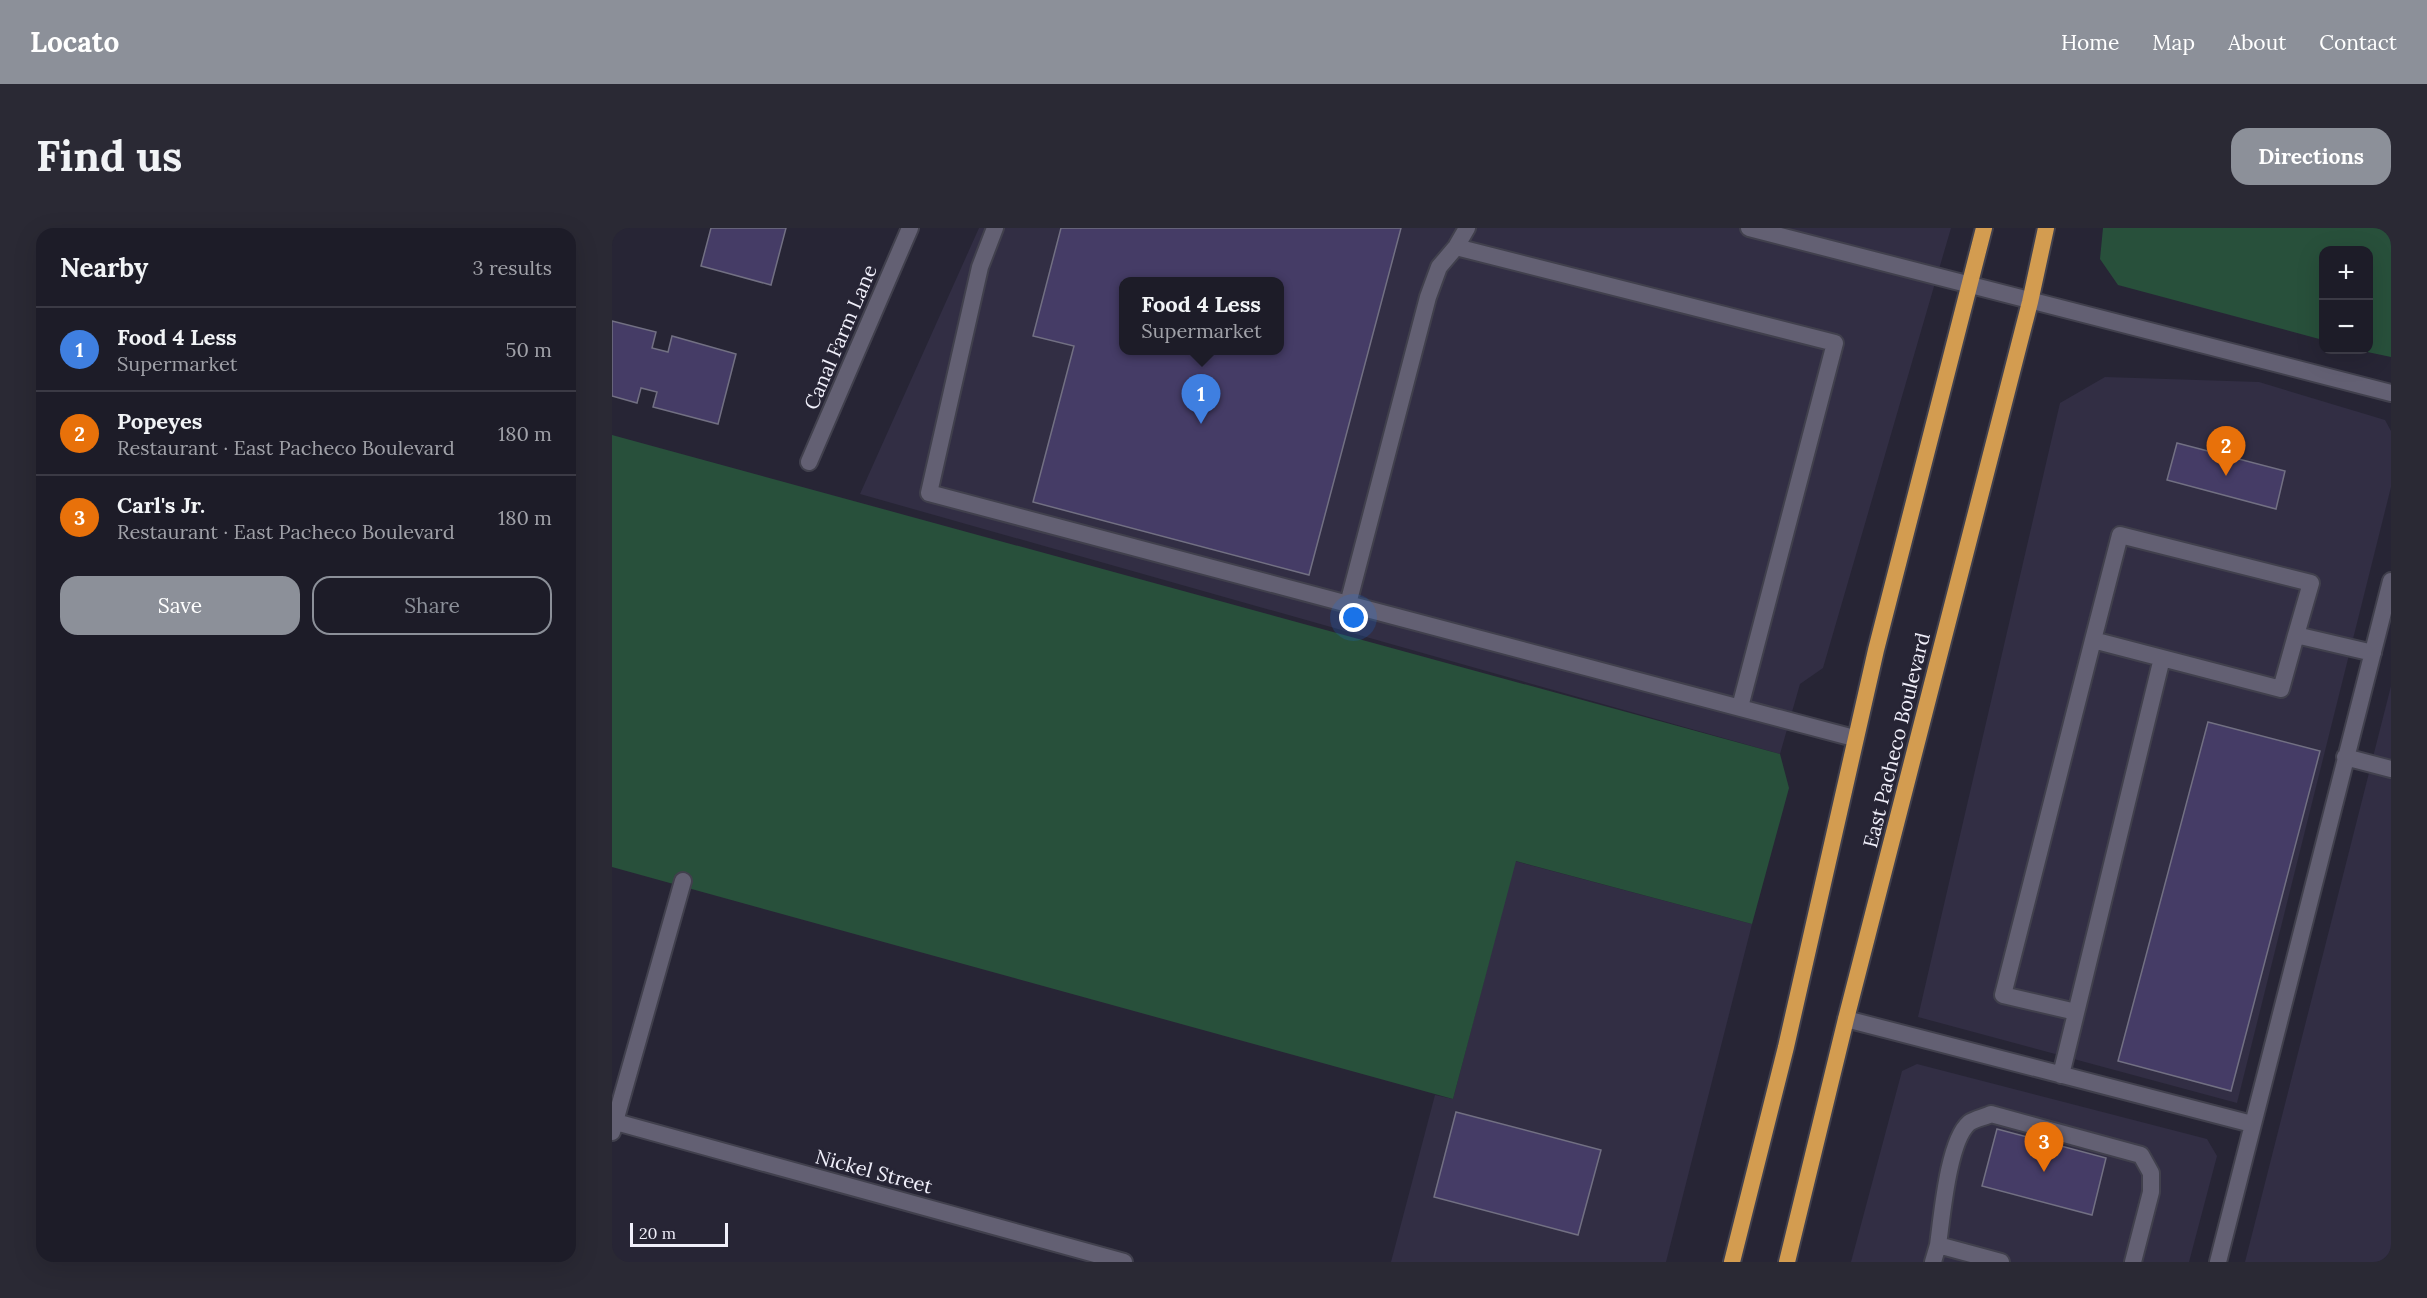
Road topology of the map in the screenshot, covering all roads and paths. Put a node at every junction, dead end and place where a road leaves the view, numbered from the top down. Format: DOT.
graph roads {
  1 [pos="910,228"];
  2 [pos="995,228"];
  3 [pos="1467,228"];
  4 [pos="1749,228"];
  5 [pos="1984,228"];
  6 [pos="2046,228"];
  7 [pos="1456,246"];
  8 [pos="1969,285"];
  9 [pos="2030,302"];
  10 [pos="2391,393"];
  11 [pos="809,462"];
  12 [pos="2391,581"];
  13 [pos="1348,604"];
  14 [pos="2296,635"];
  15 [pos="2093,640"];
  16 [pos="2373,653"];
  17 [pos="2162,658"];
  18 [pos="1740,707"];
  19 [pos="1854,738"];
  20 [pos="2345,757"];
  21 [pos="2391,769"];
  22 [pos="683,882"];
  23 [pos="2076,1012"];
  24 [pos="1846,1019"];
  25 [pos="2061,1075"];
  26 [pos="2252,1124"];
  27 [pos="613,1125"];
  28 [pos="1938,1245"];
  29 [pos="1124,1262"];
  30 [pos="1732,1262"];
  31 [pos="1787,1262"];
  32 [pos="1933,1262"];
  33 [pos="2001,1262"];
  34 [pos="2133,1262"];
  35 [pos="2218,1262"];
  1 -- 11 [label="street, Canal Farm Lane"];
  2 -- 13 [label="street"];
  3 -- 7 [label="street"];
  4 -- 8 [label="street"];
  5 -- 8 [label="highway, East Pacheco Boulevard"];
  6 -- 9 [label="highway, East Pacheco Boulevard"];
  7 -- 13 [label="street"];
  7 -- 18 [label="street"];
  8 -- 9 [label="street"];
  8 -- 19 [label="highway, East Pacheco Boulevard"];
  9 -- 10 [label="street"];
  9 -- 24 [label="highway, East Pacheco Boulevard"];
  12 -- 16 [label="street"];
  13 -- 18 [label="street"];
  14 -- 15 [label="street"];
  14 -- 16 [label="street"];
  14 -- 17 [label="street"];
  15 -- 17 [label="street"];
  15 -- 23 [label="street"];
  16 -- 20 [label="street"];
  17 -- 23 [label="street"];
  18 -- 19 [label="street"];
  19 -- 30 [label="highway, East Pacheco Boulevard"];
  20 -- 21 [label="street"];
  20 -- 26 [label="street"];
  22 -- 27 [label="street"];
  23 -- 25 [label="street"];
  24 -- 25 [label="street"];
  24 -- 31 [label="highway, East Pacheco Boulevard"];
  25 -- 26 [label="street"];
  26 -- 35 [label="street"];
  27 -- 29 [label="street, Nickel Street"];
  28 -- 32 [label="street"];
  28 -- 33 [label="street"];
  28 -- 34 [label="street"];
}
